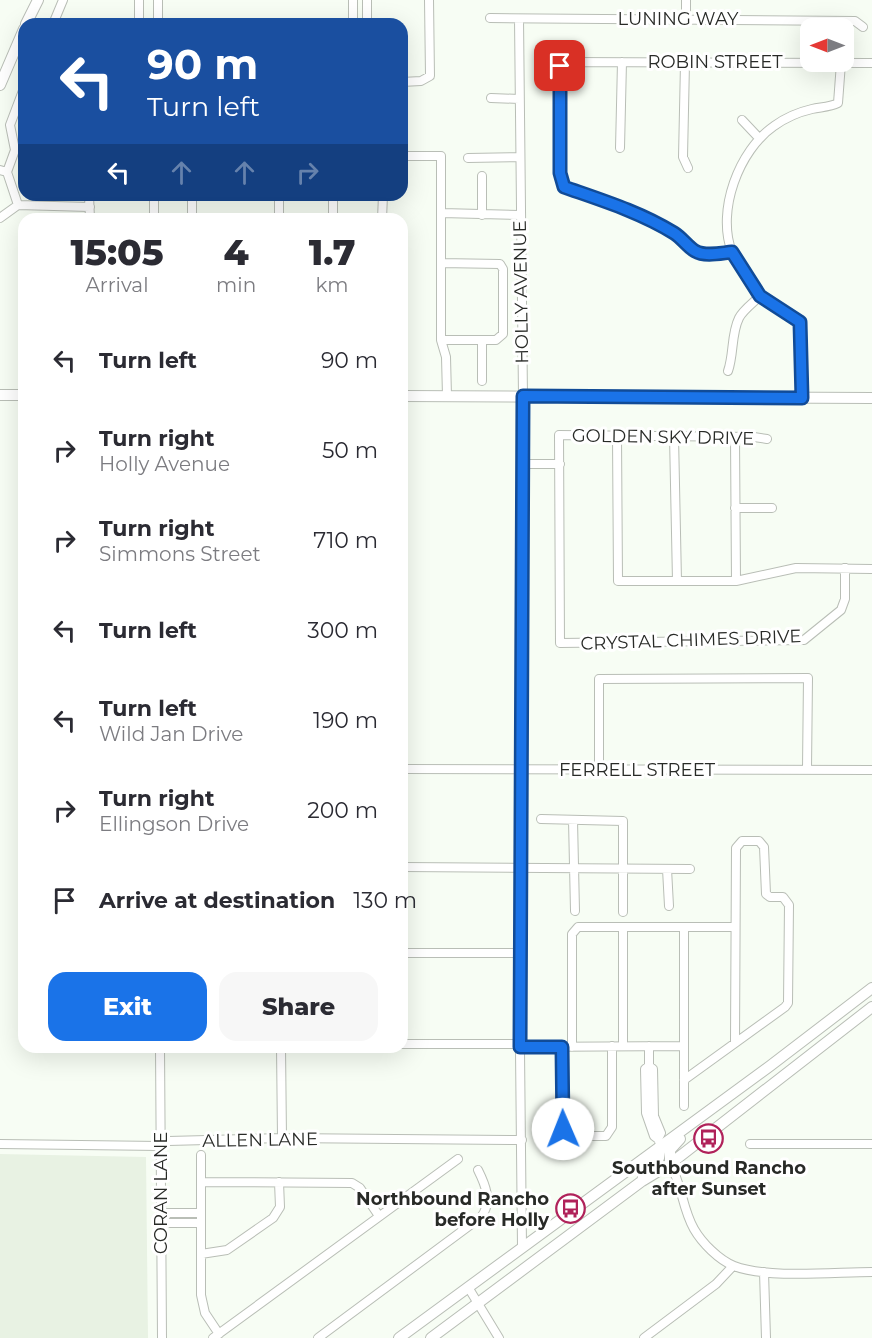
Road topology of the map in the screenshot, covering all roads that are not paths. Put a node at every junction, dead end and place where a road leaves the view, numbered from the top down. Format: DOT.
graph roads {
  1 [pos="38,0"];
  2 [pos="63,0"];
  3 [pos="139,0"];
  4 [pos="158,0"];
  5 [pos="353,0"];
  6 [pos="367,0"];
  7 [pos="429,0"];
  8 [pos="686,0"];
  9 [pos="29,18"];
  10 [pos="56,18"];
  11 [pos="139,18"];
  12 [pos="158,18"];
  13 [pos="353,18"];
  14 [pos="367,18"];
  15 [pos="490,18"];
  16 [pos="519,19"];
  17 [pos="686,19"];
  18 [pos="863,27"];
  19 [pos="18,43"];
  20 [pos="622,62"];
  21 [pos="685,63"];
  22 [pos="800,63"];
  23 [pos="854,63"];
  24 [pos="872,63"];
  25 [pos="840,72"];
  26 [pos="408,82"];
  27 [pos="0,85"];
  28 [pos="491,98"];
  29 [pos="519,99"];
  30 [pos="18,104"];
  31 [pos="742,120"];
  32 [pos="759,138"];
  33 [pos="620,148"];
  34 [pos="408,156"];
  35 [pos="519,157"];
  36 [pos="468,158"];
  37 [pos="688,168"];
  38 [pos="4,171"];
  39 [pos="482,176"];
  40 [pos="90,201"];
  41 [pos="18,205"];
  42 [pos="90,207"];
  43 [pos="90,213"];
  44 [pos="442,213"];
  45 [pos="482,215"];
  46 [pos="519,215"];
  47 [pos="0,218"];
  48 [pos="732,252"];
  49 [pos="441,264"];
  50 [pos="760,296"];
  51 [pos="441,340"];
  52 [pos="482,340"];
  53 [pos="728,371"];
  54 [pos="482,381"];
  55 [pos="0,395"];
  56 [pos="18,395"];
  57 [pos="408,396"];
  58 [pos="447,396"];
  59 [pos="523,396"];
  60 [pos="802,398"];
  61 [pos="872,398"];
  62 [pos="617,436"];
  63 [pos="674,436"];
  64 [pos="735,436"];
  65 [pos="767,439"];
  66 [pos="523,464"];
  67 [pos="560,464"];
  68 [pos="735,508"];
  69 [pos="772,508"];
  70 [pos="845,568"];
  71 [pos="872,569"];
  72 [pos="677,581"];
  73 [pos="736,581"];
  74 [pos="408,769"];
  75 [pos="522,769"];
  76 [pos="807,769"];
  77 [pos="599,770"];
  78 [pos="872,770"];
  79 [pos="541,819"];
  80 [pos="573,820"];
  81 [pos="408,867"];
  82 [pos="522,869"];
  83 [pos="574,869"];
  84 [pos="623,869"];
  85 [pos="667,869"];
  86 [pos="690,869"];
  87 [pos="669,906"];
  88 [pos="575,911"];
  89 [pos="623,912"];
  90 [pos="624,927"];
  91 [pos="684,927"];
  92 [pos="735,927"];
  93 [pos="408,953"];
  94 [pos="519,953"];
  95 [pos="872,988"];
  96 [pos="872,1007"];
  97 [pos="858,1019"];
  98 [pos="872,1020"];
  99 [pos="735,1042"];
  100 [pos="408,1044"];
  101 [pos="520,1046"];
  102 [pos="612,1046"];
  103 [pos="623,1046"];
  104 [pos="649,1046"];
  105 [pos="684,1046"];
  106 [pos="562,1047"];
  107 [pos="572,1047"];
  108 [pos="160,1053"];
  109 [pos="281,1053"];
  110 [pos="684,1080"];
  111 [pos="684,1106"];
  112 [pos="689,1125"];
  113 [pos="282,1138"];
  114 [pos="522,1140"];
  115 [pos="659,1142"];
  116 [pos="0,1144"];
  117 [pos="750,1144"];
  118 [pos="872,1144"];
  119 [pos="160,1146"];
  120 [pos="201,1155"];
  121 [pos="458,1159"];
  122 [pos="670,1164"];
  123 [pos="478,1170"];
  124 [pos="642,1181"];
  125 [pos="201,1182"];
  126 [pos="279,1182"];
  127 [pos="161,1213"];
  128 [pos="201,1213"];
  129 [pos="379,1216"];
  130 [pos="161,1223"];
  131 [pos="201,1223"];
  132 [pos="522,1246"];
  133 [pos="201,1254"];
  134 [pos="733,1266"];
  135 [pos="764,1272"];
  136 [pos="872,1272"];
  137 [pos="468,1287"];
  138 [pos="478,1304"];
  139 [pos="216,1336"];
  140 [pos="162,1338"];
  141 [pos="318,1338"];
  142 [pos="399,1338"];
  143 [pos="431,1338"];
  144 [pos="499,1338"];
  145 [pos="644,1338"];
  146 [pos="766,1338"];
  1 -- 9 [label="main road"];
  2 -- 10 [label="street"];
  3 -- 11 [label="street"];
  4 -- 12 [label="street"];
  5 -- 13 [label="street"];
  6 -- 14 [label="street"];
  7 -- 26 [label="street"];
  8 -- 17 [label="street"];
  15 -- 16 [label="street, LUNING WAY"];
  16 -- 17 [label="street, LUNING WAY"];
  16 -- 29 [label="street, HOLLY AVENUE"];
  17 -- 18 [label="street, LUNING WAY"];
  19 -- 27 [label="main road"];
  20 -- 21 [label="street, ROBIN STREET"];
  20 -- 33 [label="street"];
  20 -- 48 [label="street, ROBIN STREET"];
  21 -- 22 [label="street, ROBIN STREET"];
  21 -- 37 [label="street"];
  23 -- 24 [label="street, ROBIN STREET"];
  25 -- 32 [label="street"];
  28 -- 29 [label="street"];
  29 -- 35 [label="street, HOLLY AVENUE"];
  30 -- 38 [label="street"];
  31 -- 32 [label="street"];
  32 -- 48 [label="street"];
  34 -- 44 [label="street"];
  35 -- 36 [label="street"];
  35 -- 46 [label="street, HOLLY AVENUE"];
  38 -- 41 [label="street"];
  39 -- 45 [label="street"];
  40 -- 42 [label="street"];
  41 -- 42 [label="street"];
  41 -- 47 [label="street"];
  42 -- 43 [label="street"];
  44 -- 45 [label="street"];
  44 -- 49 [label="street"];
  45 -- 46 [label="street"];
  46 -- 59 [label="street, HOLLY AVENUE"];
  48 -- 50 [label="street"];
  49 -- 51 [label="street"];
  49 -- 52 [label="street"];
  50 -- 53 [label="street"];
  50 -- 60 [label="street"];
  51 -- 52 [label="street"];
  51 -- 58 [label="street"];
  52 -- 54 [label="street"];
  55 -- 56 [label="main road"];
  57 -- 58 [label="main road"];
  58 -- 59 [label="main road"];
  59 -- 60 [label="main road"];
  59 -- 66 [label="street, HOLLY AVENUE"];
  60 -- 61 [label="main road"];
  62 -- 63 [label="street, GOLDEN SKY DRIVE"];
  62 -- 67 [label="street, GOLDEN SKY DRIVE"];
  62 -- 72 [label="street"];
  63 -- 64 [label="street, GOLDEN SKY DRIVE"];
  63 -- 72 [label="street"];
  64 -- 65 [label="street, GOLDEN SKY DRIVE"];
  64 -- 68 [label="street"];
  66 -- 67 [label="street"];
  66 -- 75 [label="street, HOLLY AVENUE"];
  67 -- 70 [label="street, CRYSTAL CHIMES DRIVE"];
  68 -- 69 [label="street"];
  68 -- 73 [label="street"];
  70 -- 71 [label="street"];
  70 -- 73 [label="street"];
  72 -- 73 [label="street"];
  74 -- 75 [label="street, FERRELL STREET"];
  75 -- 77 [label="street, FERRELL STREET"];
  75 -- 82 [label="street, HOLLY AVENUE"];
  76 -- 77 [label="street, FERRELL STREET"];
  76 -- 77 [label="street"];
  76 -- 78 [label="street, FERRELL STREET"];
  79 -- 80 [label="street"];
  80 -- 83 [label="street"];
  80 -- 84 [label="street"];
  81 -- 82 [label="street"];
  82 -- 83 [label="street"];
  82 -- 94 [label="street, HOLLY AVENUE"];
  83 -- 84 [label="street"];
  83 -- 88 [label="street"];
  84 -- 85 [label="street"];
  84 -- 89 [label="street"];
  85 -- 86 [label="street"];
  85 -- 87 [label="street"];
  90 -- 91 [label="street"];
  90 -- 103 [label="street"];
  90 -- 107 [label="street"];
  91 -- 92 [label="street"];
  91 -- 105 [label="street"];
  92 -- 99 [label="street"];
  92 -- 99 [label="street"];
  93 -- 94 [label="street"];
  94 -- 101 [label="street, HOLLY AVENUE"];
  95 -- 112 [label="main road"];
  96 -- 97 [label="main road"];
  97 -- 98 [label="main road"];
  97 -- 122 [label="main road"];
  99 -- 110 [label="street"];
  100 -- 101 [label="street"];
  101 -- 106 [label="street"];
  101 -- 114 [label="street, HOLLY AVENUE"];
  102 -- 103 [label="street"];
  102 -- 106 [label="street"];
  102 -- 107 [label="street"];
  103 -- 104 [label="street"];
  104 -- 105 [label="street"];
  104 -- 115 [label="street"];
  105 -- 110 [label="street"];
  106 -- 107 [label="street"];
  108 -- 119 [label="street, CORAN LANE"];
  109 -- 113 [label="street"];
  110 -- 111 [label="street"];
  112 -- 115 [label="main road"];
  112 -- 122 [label="main road"];
  113 -- 114 [label="street, ALLEN LANE"];
  113 -- 119 [label="street, ALLEN LANE"];
  114 -- 132 [label="street, HOLLY AVENUE"];
  115 -- 124 [label="main road"];
  115 -- 132 [label="main road"];
  116 -- 119 [label="street, ALLEN LANE"];
  117 -- 118 [label="street"];
  119 -- 127 [label="street, CORAN LANE"];
  120 -- 125 [label="street"];
  121 -- 129 [label="street"];
  122 -- 124 [label="main road"];
  122 -- 134 [label="street"];
  123 -- 141 [label="street"];
  124 -- 138 [label="main road"];
  125 -- 126 [label="street"];
  125 -- 128 [label="street"];
  126 -- 129 [label="street"];
  126 -- 133 [label="street"];
  127 -- 128 [label="street"];
  127 -- 130 [label="street, CORAN LANE"];
  128 -- 131 [label="street"];
  129 -- 139 [label="street"];
  130 -- 131 [label="street"];
  130 -- 140 [label="street, CORAN LANE"];
  131 -- 133 [label="street"];
  132 -- 137 [label="main road"];
  133 -- 139 [label="street"];
  134 -- 135 [label="street"];
  134 -- 145 [label="street"];
  135 -- 136 [label="street"];
  135 -- 146 [label="street"];
  137 -- 138 [label="street"];
  137 -- 142 [label="main road"];
  138 -- 143 [label="main road"];
  138 -- 144 [label="street"];
}
